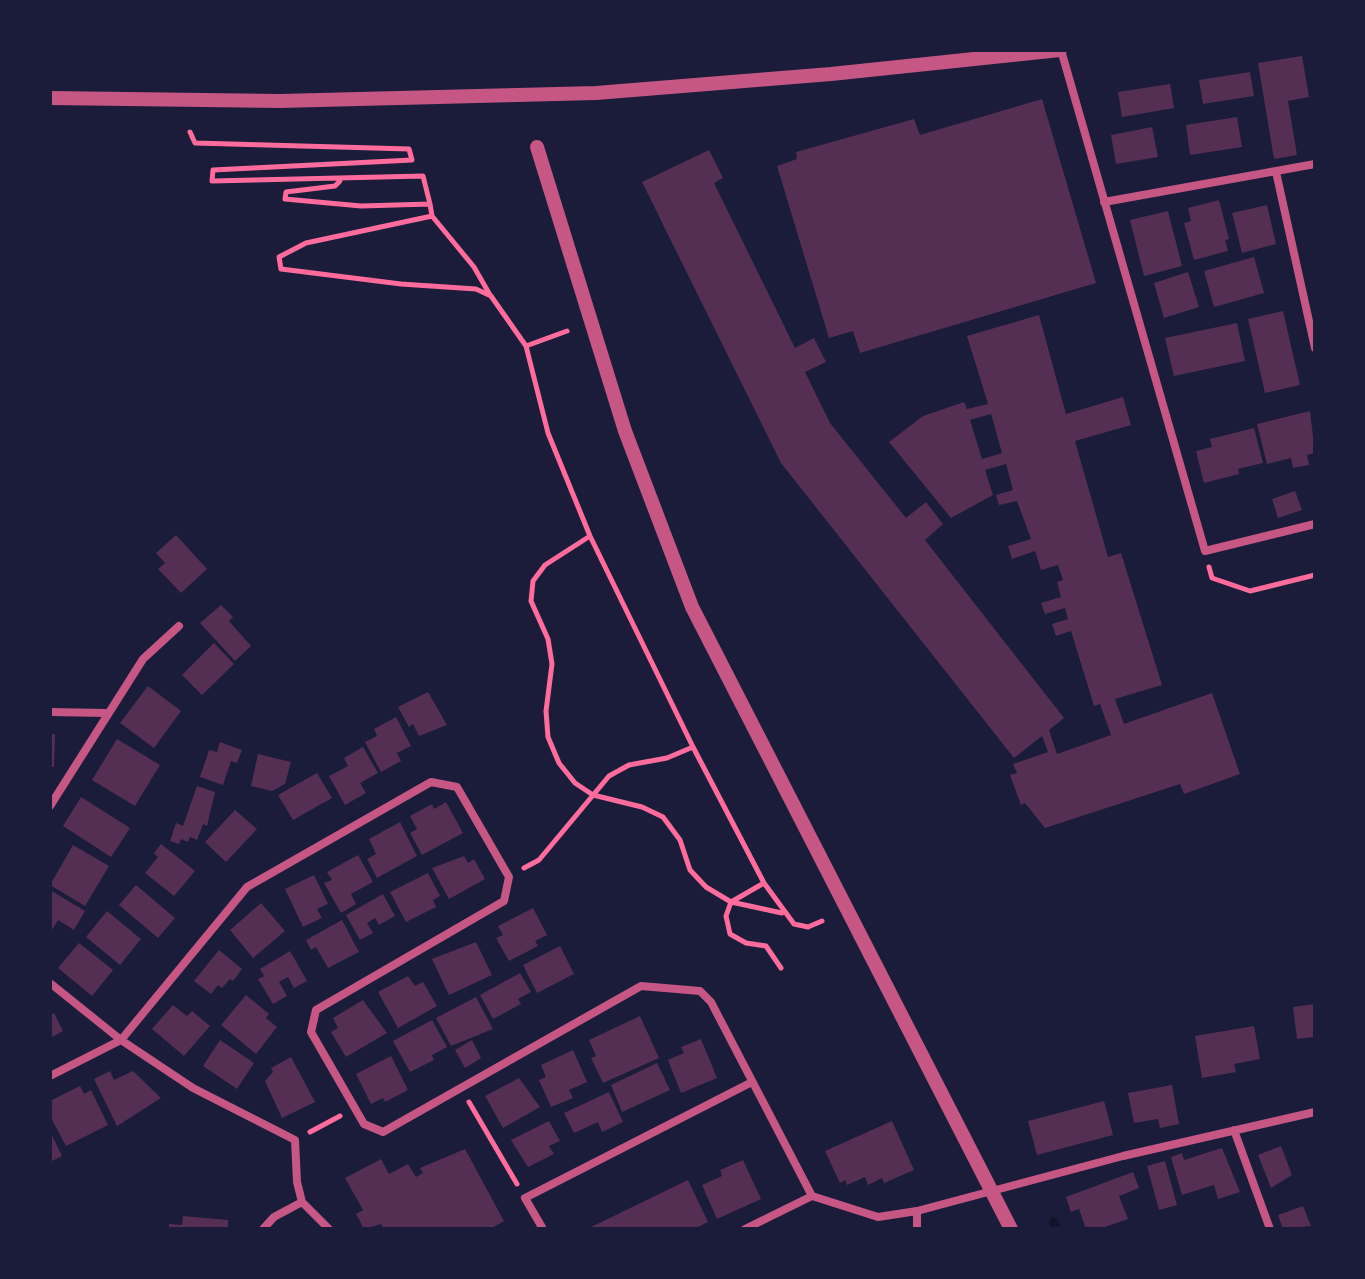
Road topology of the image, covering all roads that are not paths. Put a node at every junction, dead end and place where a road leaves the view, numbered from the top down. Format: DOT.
graph roads {
  1 [pos="1060,50"];
  2 [pos="50,98"];
  3 [pos="537,147"];
  4 [pos="1315,164"];
  5 [pos="1276,172"];
  6 [pos="1104,202"];
  7 [pos="1315,348"];
  8 [pos="1315,524"];
  9 [pos="179,626"];
  10 [pos="50,712"];
  11 [pos="106,713"];
  12 [pos="50,806"];
  13 [pos="50,983"];
  14 [pos="121,1040"];
  15 [pos="50,1076"];
  16 [pos="752,1082"];
  17 [pos="1315,1112"];
  18 [pos="1234,1130"];
  19 [pos="995,1192"];
  20 [pos="812,1196"];
  21 [pos="302,1202"];
  22 [pos="917,1211"];
  23 [pos="263,1229"];
  24 [pos="329,1229"];
  25 [pos="543,1229"];
  26 [pos="745,1229"];
  27 [pos="917,1229"];
  28 [pos="1011,1229"];
  29 [pos="1270,1229"];
  1 -- 2 [label="street"];
  1 -- 6 [label="street"];
  3 -- 19 [label="street"];
  4 -- 5 [label="street"];
  5 -- 6 [label="street"];
  5 -- 7 [label="street"];
  6 -- 8 [label="street"];
  9 -- 11 [label="street"];
  10 -- 11 [label="street"];
  11 -- 12 [label="street"];
  13 -- 14 [label="street"];
  14 -- 15 [label="street"];
  14 -- 16 [label="street"];
  14 -- 21 [label="street"];
  16 -- 20 [label="street"];
  16 -- 25 [label="street"];
  17 -- 18 [label="street"];
  18 -- 19 [label="street"];
  18 -- 29 [label="street"];
  19 -- 22 [label="street"];
  19 -- 28 [label="street"];
  20 -- 22 [label="street"];
  20 -- 26 [label="street"];
  21 -- 23 [label="street"];
  21 -- 24 [label="street"];
  22 -- 27 [label="street"];
}
